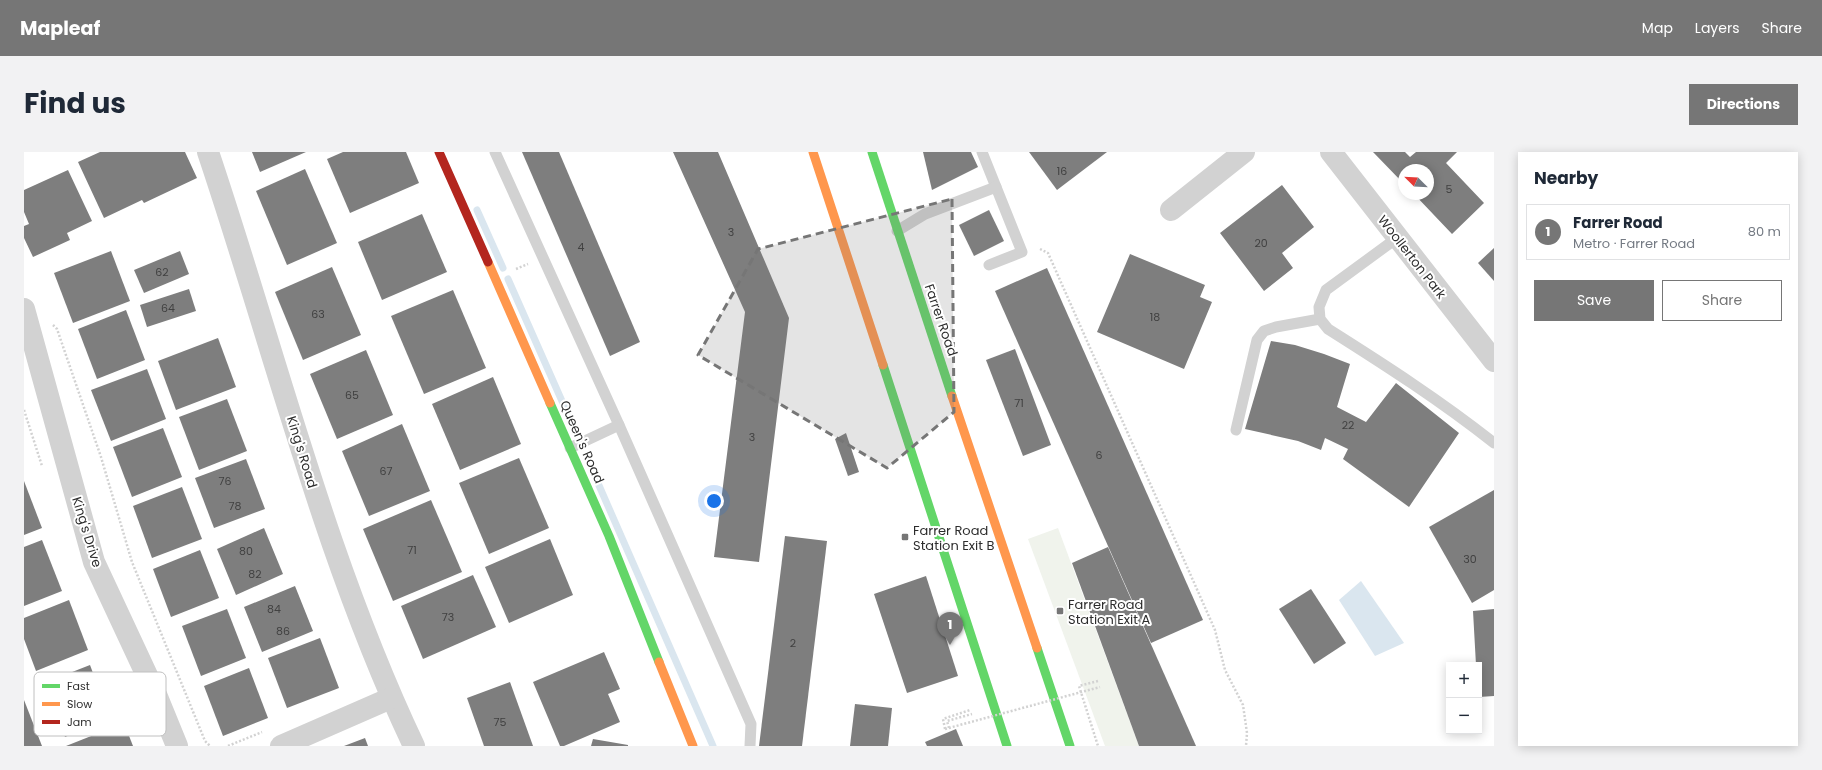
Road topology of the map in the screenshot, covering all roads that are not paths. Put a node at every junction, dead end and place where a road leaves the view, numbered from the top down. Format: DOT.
graph roads {
  1 [pos="208,152"];
  2 [pos="439,152"];
  3 [pos="496,152"];
  4 [pos="813,152"];
  5 [pos="872,152"];
  6 [pos="982,152"];
  7 [pos="1244,152"];
  8 [pos="1331,152"];
  9 [pos="996,187"];
  10 [pos="1171,210"];
  11 [pos="897,232"];
  12 [pos="1397,238"];
  13 [pos="989,265"];
  14 [pos="24,310"];
  15 [pos="1320,319"];
  16 [pos="1494,361"];
  17 [pos="620,425"];
  18 [pos="1236,430"];
  19 [pos="1494,443"];
  20 [pos="570,448"];
  21 [pos="145,672"];
  22 [pos="391,698"];
  23 [pos="166,719"];
  24 [pos="177,746"];
  25 [pos="281,746"];
  26 [pos="414,746"];
  27 [pos="693,746"];
  28 [pos="750,746"];
  29 [pos="1007,746"];
  30 [pos="1070,746"];
  1 -- 22 [label="street, King's Road"];
  2 -- 20 [label="main road, Queen's Road"];
  3 -- 17 [label="lane"];
  4 -- 29 [label="main road"];
  5 -- 11 [label="main road, Farrer Road"];
  6 -- 9 [label="lane"];
  7 -- 10 [label="street"];
  8 -- 12 [label="street, Woollerton Park"];
  9 -- 11 [label="lane"];
  9 -- 13 [label="lane"];
  11 -- 30 [label="main road, Farrer Road"];
  12 -- 15 [label="lane"];
  12 -- 16 [label="street, Woollerton Park"];
  14 -- 21 [label="street, King's Drive"];
  15 -- 18 [label="lane"];
  15 -- 19 [label="lane"];
  17 -- 20 [label="lane"];
  17 -- 28 [label="lane"];
  20 -- 27 [label="main road, Queen's Road"];
  22 -- 25 [label="street"];
  22 -- 26 [label="street, King's Road"];
  23 -- 24 [label="street, King's Drive"];
}
